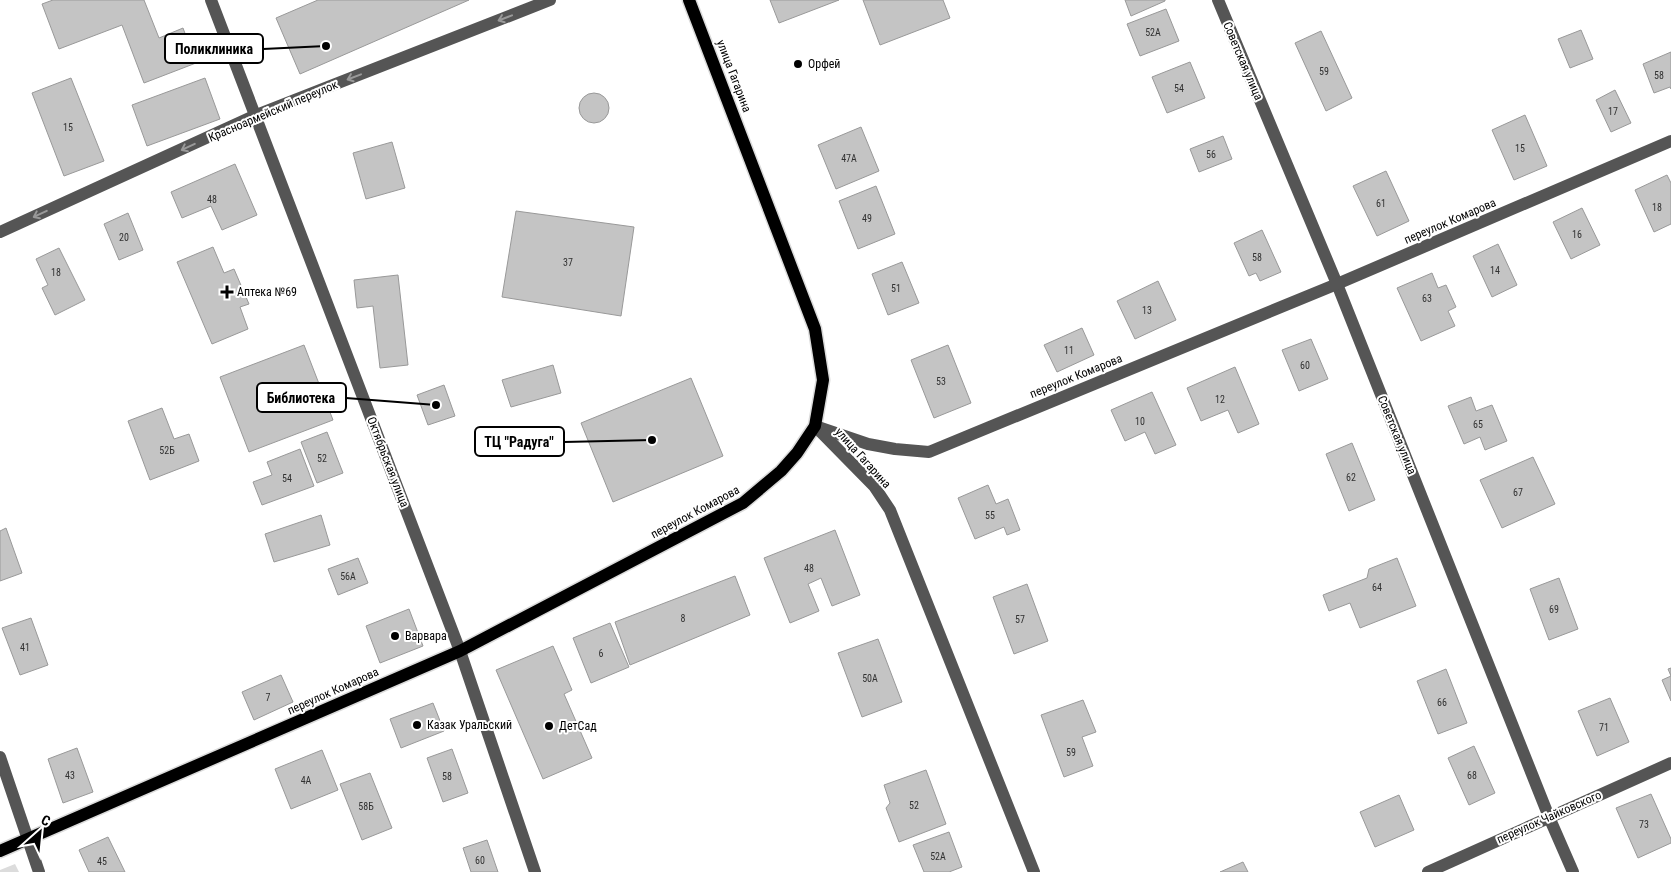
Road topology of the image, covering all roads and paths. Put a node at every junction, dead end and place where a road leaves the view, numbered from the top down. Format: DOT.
graph roads {
  1 [pos="210,0"];
  2 [pos="550,0"];
  3 [pos="689,0"];
  4 [pos="1218,0"];
  5 [pos="254,116"];
  6 [pos="1671,141"];
  7 [pos="0,232"];
  8 [pos="1338,284"];
  9 [pos="815,426"];
  10 [pos="460,651"];
  11 [pos="0,757"];
  12 [pos="1671,763"];
  13 [pos="1549,817"];
  14 [pos="29,839"];
  15 [pos="0,851"];
  16 [pos="39,872"];
  17 [pos="535,872"];
  18 [pos="1034,872"];
  19 [pos="1428,872"];
  20 [pos="1573,872"];
  1 -- 5 [label="street, Октябрьская улица"];
  2 -- 5 [label="street, Красноармейский переулок, one-way"];
  3 -- 9 [label="main road, улица Гагарина"];
  4 -- 8 [label="street, Советская улица"];
  5 -- 7 [label="street, Красноармейский переулок, one-way"];
  5 -- 10 [label="street, Октябрьская улица"];
  6 -- 8 [label="street, переулок Комарова"];
  8 -- 9 [label="street, переулок Комарова"];
  8 -- 13 [label="street, Советская улица"];
  9 -- 10 [label="main road, переулок Комарова"];
  9 -- 18 [label="street, улица Гагарина"];
  10 -- 14 [label="main road, переулок Комарова"];
  10 -- 17 [label="street, Октябрьская улица"];
  11 -- 14 [label="street"];
  12 -- 13 [label="street, переулок Чайковского"];
  13 -- 19 [label="street, переулок Чайковского"];
  13 -- 20 [label="street, Советская улица"];
  14 -- 15 [label="main road, переулок Комарова"];
  14 -- 16 [label="street"];
}
